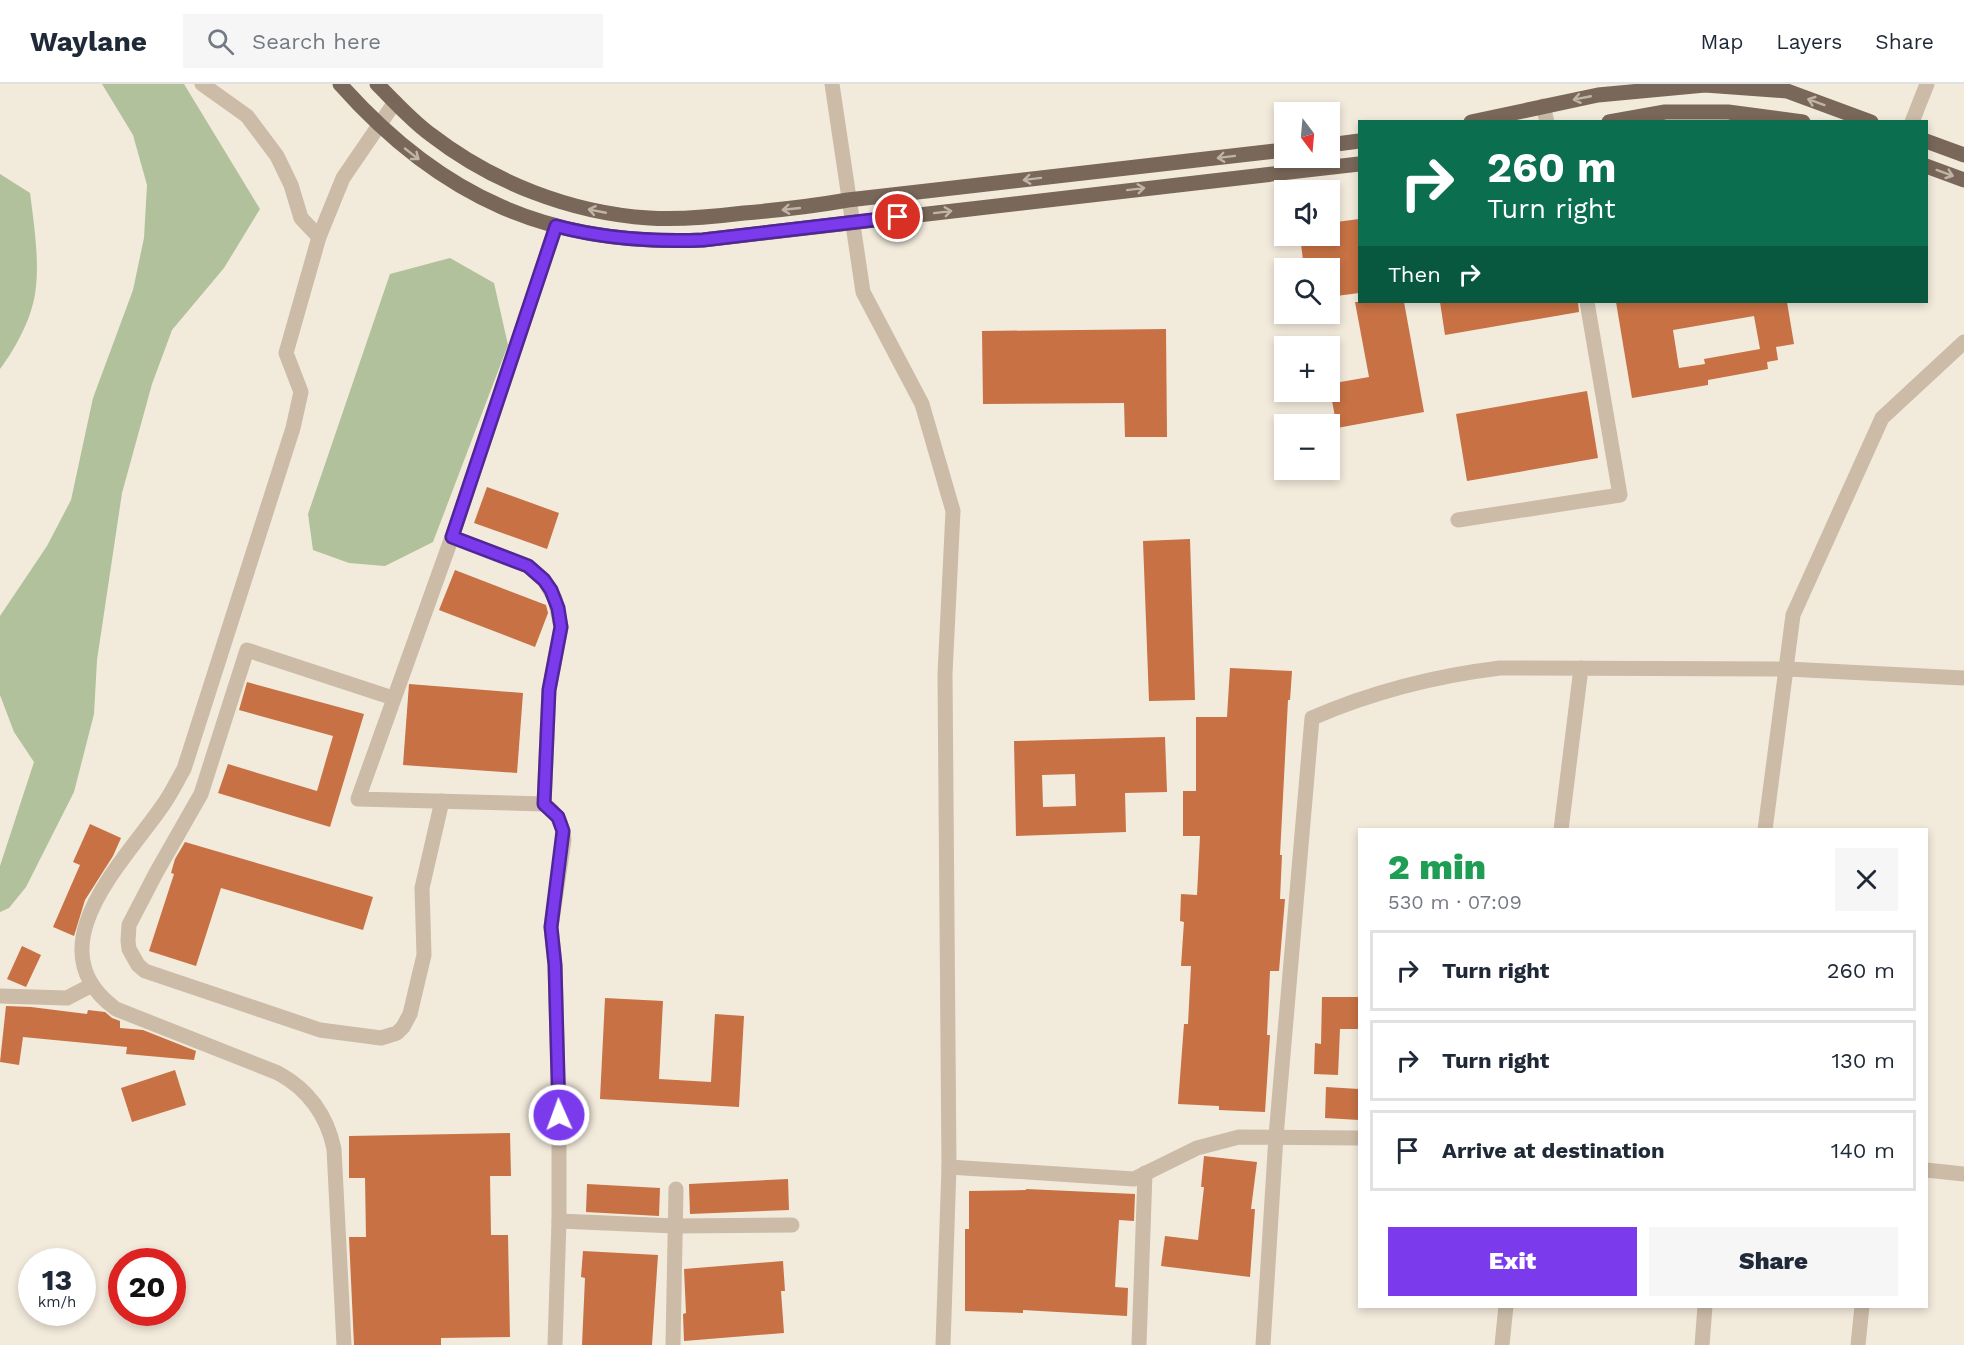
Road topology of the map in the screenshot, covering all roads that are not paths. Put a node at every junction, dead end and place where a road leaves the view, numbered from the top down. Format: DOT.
graph roads {
  1 [pos="202,84"];
  2 [pos="340,84"];
  3 [pos="377,84"];
  4 [pos="832,84"];
  5 [pos="1927,84"];
  6 [pos="395,102"];
  7 [pos="1543,106"];
  8 [pos="1480,120"];
  9 [pos="1546,120"];
  10 [pos="1620,120"];
  11 [pos="1788,120"];
  12 [pos="1865,120"];
  13 [pos="1913,120"];
  14 [pos="380,126"];
  15 [pos="1358,141"];
  16 [pos="1928,142"];
  17 [pos="1340,144"];
  18 [pos="1274,151"];
  19 [pos="1964,154"];
  20 [pos="1358,164"];
  21 [pos="1928,167"];
  22 [pos="1964,180"];
  23 [pos="849,200"];
  24 [pos="852,223"];
  25 [pos="556,226"];
  26 [pos="319,237"];
  27 [pos="1587,303"];
  28 [pos="1964,342"];
  29 [pos="1458,520"];
  30 [pos="452,537"];
  31 [pos="1581,668"];
  32 [pos="1786,669"];
  33 [pos="1964,678"];
  34 [pos="393,698"];
  35 [pos="442,801"];
  36 [pos="544,804"];
  37 [pos="1561,828"];
  38 [pos="1764,828"];
  39 [pos="92,985"];
  40 [pos="0,996"];
  41 [pos="1276,1136"];
  42 [pos="1358,1138"];
  43 [pos="949,1167"];
  44 [pos="1928,1170"];
  45 [pos="1145,1173"];
  46 [pos="1964,1174"];
  47 [pos="676,1189"];
  48 [pos="559,1221"];
  49 [pos="792,1225"];
  50 [pos="675,1226"];
  51 [pos="1506,1308"];
  52 [pos="1705,1308"];
  53 [pos="1862,1308"];
  54 [pos="344,1345"];
  55 [pos="555,1345"];
  56 [pos="674,1345"];
  57 [pos="943,1345"];
  58 [pos="1139,1345"];
  59 [pos="1263,1345"];
  60 [pos="1502,1345"];
  61 [pos="1702,1345"];
  62 [pos="1858,1345"];
  1 -- 26 [label="street"];
  2 -- 14 [label="main road"];
  3 -- 6 [label="main road"];
  4 -- 23 [label="street"];
  5 -- 13 [label="street"];
  6 -- 14 [label="street"];
  23 -- 6 [label="main road, one-way"];
  7 -- 8 [label="main road"];
  7 -- 9 [label="street"];
  12 -- 7 [label="main road, one-way"];
  10 -- 11 [label="main road"];
  14 -- 25 [label="main road, one-way"];
  14 -- 26 [label="street"];
  15 -- 17 [label="main road"];
  16 -- 19 [label="main road"];
  18 -- 23 [label="main road, one-way"];
  24 -- 20 [label="main road, one-way"];
  21 -- 22 [label="main road, one-way"];
  23 -- 24 [label="street"];
  24 -- 25 [label="main road"];
  24 -- 43 [label="street"];
  25 -- 30 [label="street"];
  26 -- 39 [label="street"];
  27 -- 29 [label="street"];
  28 -- 32 [label="street"];
  30 -- 34 [label="street"];
  30 -- 36 [label="street"];
  31 -- 32 [label="street"];
  31 -- 37 [label="street"];
  31 -- 41 [label="street"];
  32 -- 33 [label="street"];
  32 -- 38 [label="street"];
  34 -- 35 [label="street"];
  34 -- 35 [label="street"];
  35 -- 36 [label="street"];
  36 -- 48 [label="street"];
  39 -- 40 [label="street"];
  39 -- 54 [label="street"];
  41 -- 42 [label="street"];
  41 -- 45 [label="street"];
  41 -- 59 [label="street"];
  43 -- 45 [label="street"];
  43 -- 57 [label="street"];
  44 -- 46 [label="street"];
  45 -- 58 [label="street"];
  47 -- 50 [label="street"];
  48 -- 50 [label="street"];
  48 -- 55 [label="street"];
  49 -- 50 [label="street"];
  50 -- 56 [label="street"];
  51 -- 60 [label="street"];
  52 -- 61 [label="street"];
  53 -- 62 [label="street"];
}
